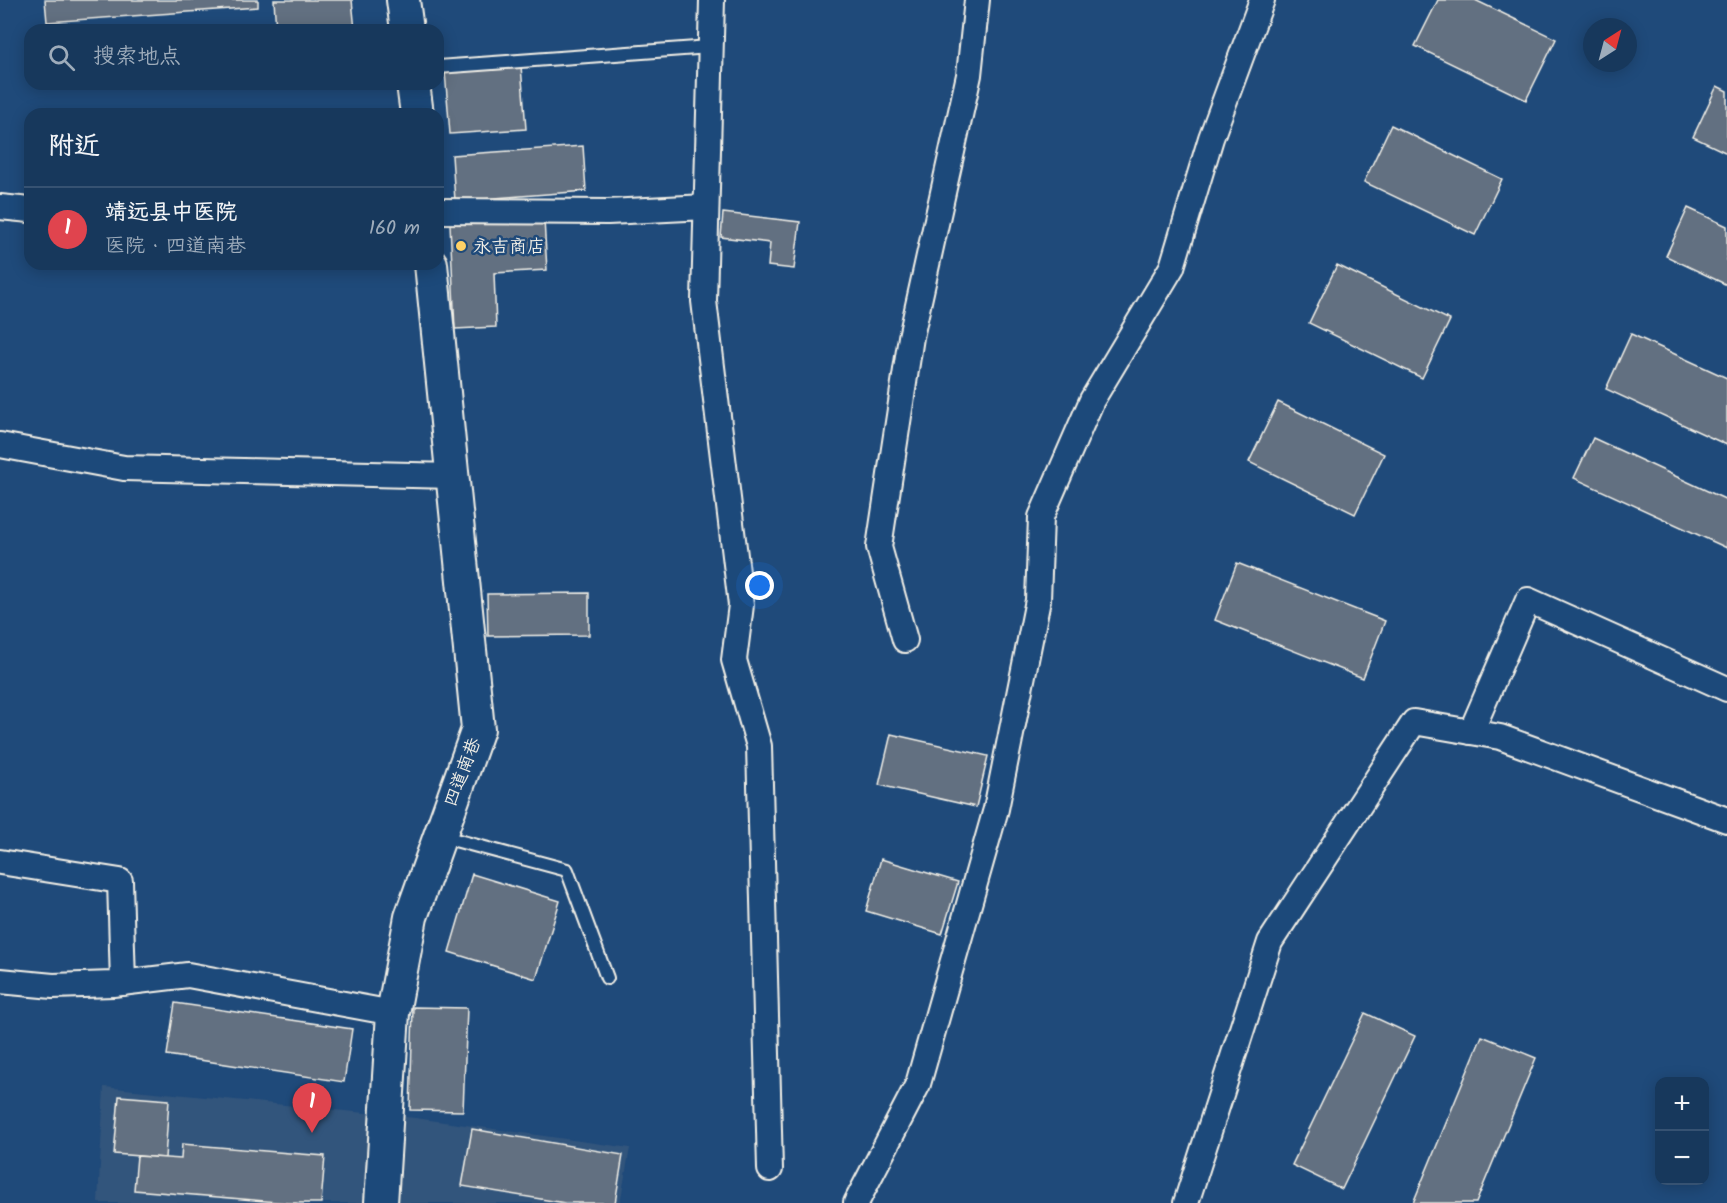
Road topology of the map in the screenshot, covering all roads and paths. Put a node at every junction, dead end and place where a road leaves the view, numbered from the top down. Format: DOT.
graph roads {
  1 [pos="404,0"];
  2 [pos="712,0"];
  3 [pos="977,0"];
  4 [pos="1262,0"];
  5 [pos="406,24"];
  6 [pos="710,47"];
  7 [pos="444,67"];
  8 [pos="414,90"];
  9 [pos="416,108"];
  10 [pos="0,207"];
  11 [pos="706,207"];
  12 [pos="24,209"];
  13 [pos="444,211"];
  14 [pos="432,270"];
  15 [pos="0,445"];
  16 [pos="453,476"];
  17 [pos="905,640"];
  18 [pos="1727,689"];
  19 [pos="1472,732"];
  20 [pos="1727,820"];
  21 [pos="438,835"];
  22 [pos="0,862"];
  23 [pos="607,978"];
  24 [pos="0,981"];
  25 [pos="123,983"];
  26 [pos="393,1013"];
  27 [pos="770,1169"];
  28 [pos="381,1203"];
  29 [pos="856,1203"];
  30 [pos="1186,1203"];
  1 -- 5 [label="street"];
  2 -- 6 [label="street"];
  3 -- 17 [label="street"];
  4 -- 29 [label="street"];
  6 -- 7 [label="lane"];
  6 -- 11 [label="street"];
  8 -- 9 [label="street"];
  10 -- 12 [label="street"];
  11 -- 13 [label="street"];
  11 -- 27 [label="street"];
  14 -- 16 [label="street, 四道南巷"];
  15 -- 16 [label="street"];
  16 -- 21 [label="street, 四道南巷"];
  18 -- 19 [label="street"];
  19 -- 20 [label="street"];
  19 -- 30 [label="street"];
  21 -- 23 [label="lane"];
  21 -- 26 [label="street, 四道南巷"];
  22 -- 25 [label="street"];
  24 -- 25 [label="street"];
  25 -- 26 [label="street"];
  26 -- 28 [label="street, 四道南巷"];
}
